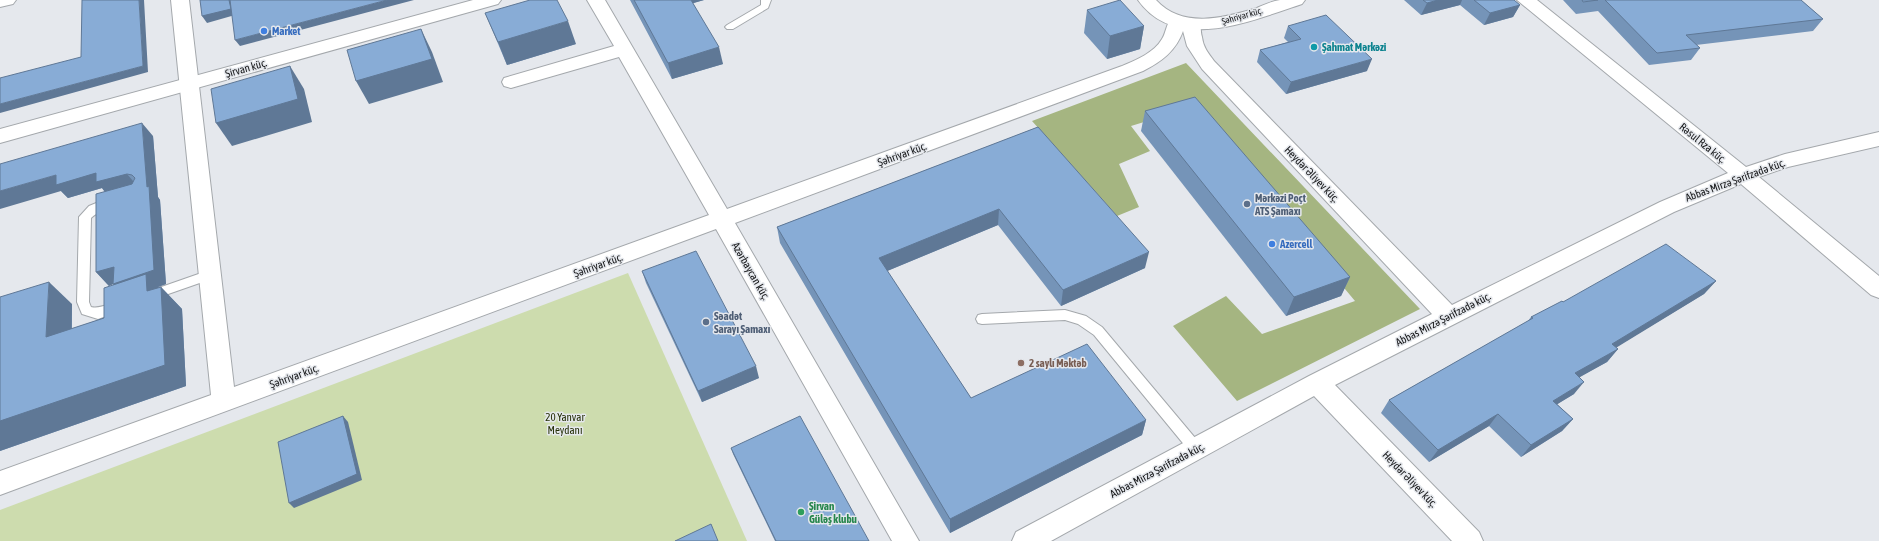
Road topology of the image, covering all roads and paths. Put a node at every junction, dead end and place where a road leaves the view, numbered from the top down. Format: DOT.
graph roads {
  1 [pos="7,0"];
  2 [pos="180,0"];
  3 [pos="492,0"];
  4 [pos="596,0"];
  5 [pos="766,0"];
  6 [pos="1147,0"];
  7 [pos="1296,0"];
  8 [pos="1526,0"];
  9 [pos="0,2"];
  10 [pos="1185,24"];
  11 [pos="730,27"];
  12 [pos="624,49"];
  13 [pos="511,82"];
  14 [pos="189,84"];
  15 [pos="0,136"];
  16 [pos="1879,139"];
  17 [pos="1743,175"];
  18 [pos="124,197"];
  19 [pos="722,220"];
  20 [pos="210,275"];
  21 [pos="1879,288"];
  22 [pos="142,298"];
  23 [pos="128,303"];
  24 [pos="1448,316"];
  25 [pos="982,319"];
  26 [pos="1317,383"];
  27 [pos="224,402"];
  28 [pos="1196,449"];
  29 [pos="0,483"];
  30 [pos="906,541"];
  31 [pos="1025,541"];
  32 [pos="1470,541"];
  1 -- 9 [label="street"];
  2 -- 14 [label="street"];
  3 -- 14 [label="street, Şirvan küç."];
  4 -- 12 [label="street, Azərbaycan küç."];
  5 -- 11 [label="lane"];
  6 -- 10 [label="street"];
  7 -- 10 [label="street, Şəhriyar küç."];
  8 -- 17 [label="street, Rəsul Rza küç."];
  10 -- 19 [label="street, Şəhriyar küç."];
  10 -- 24 [label="street, Heydər Əliyev küç."];
  12 -- 13 [label="street"];
  12 -- 19 [label="street, Azərbaycan küç."];
  14 -- 15 [label="street, Şirvan küç."];
  14 -- 20 [label="street"];
  16 -- 17 [label="street, Abbas Mirzə Şərifzadə küç."];
  17 -- 21 [label="street, Rəsul Rza küç."];
  17 -- 24 [label="street, Abbas Mirzə Şərifzadə küç."];
  18 -- 23 [label="lane"];
  19 -- 27 [label="street, Şəhriyar küç."];
  19 -- 30 [label="street, Azərbaycan küç."];
  20 -- 22 [label="lane"];
  20 -- 27 [label="street"];
  24 -- 26 [label="street, Abbas Mirzə Şərifzadə küç."];
  25 -- 28 [label="lane"];
  26 -- 28 [label="street, Abbas Mirzə Şərifzadə küç."];
  26 -- 32 [label="street, Heydər Əliyev küç."];
  27 -- 29 [label="street, Şəhriyar küç."];
  28 -- 31 [label="street, Abbas Mirzə Şərifzadə küç."];
}
